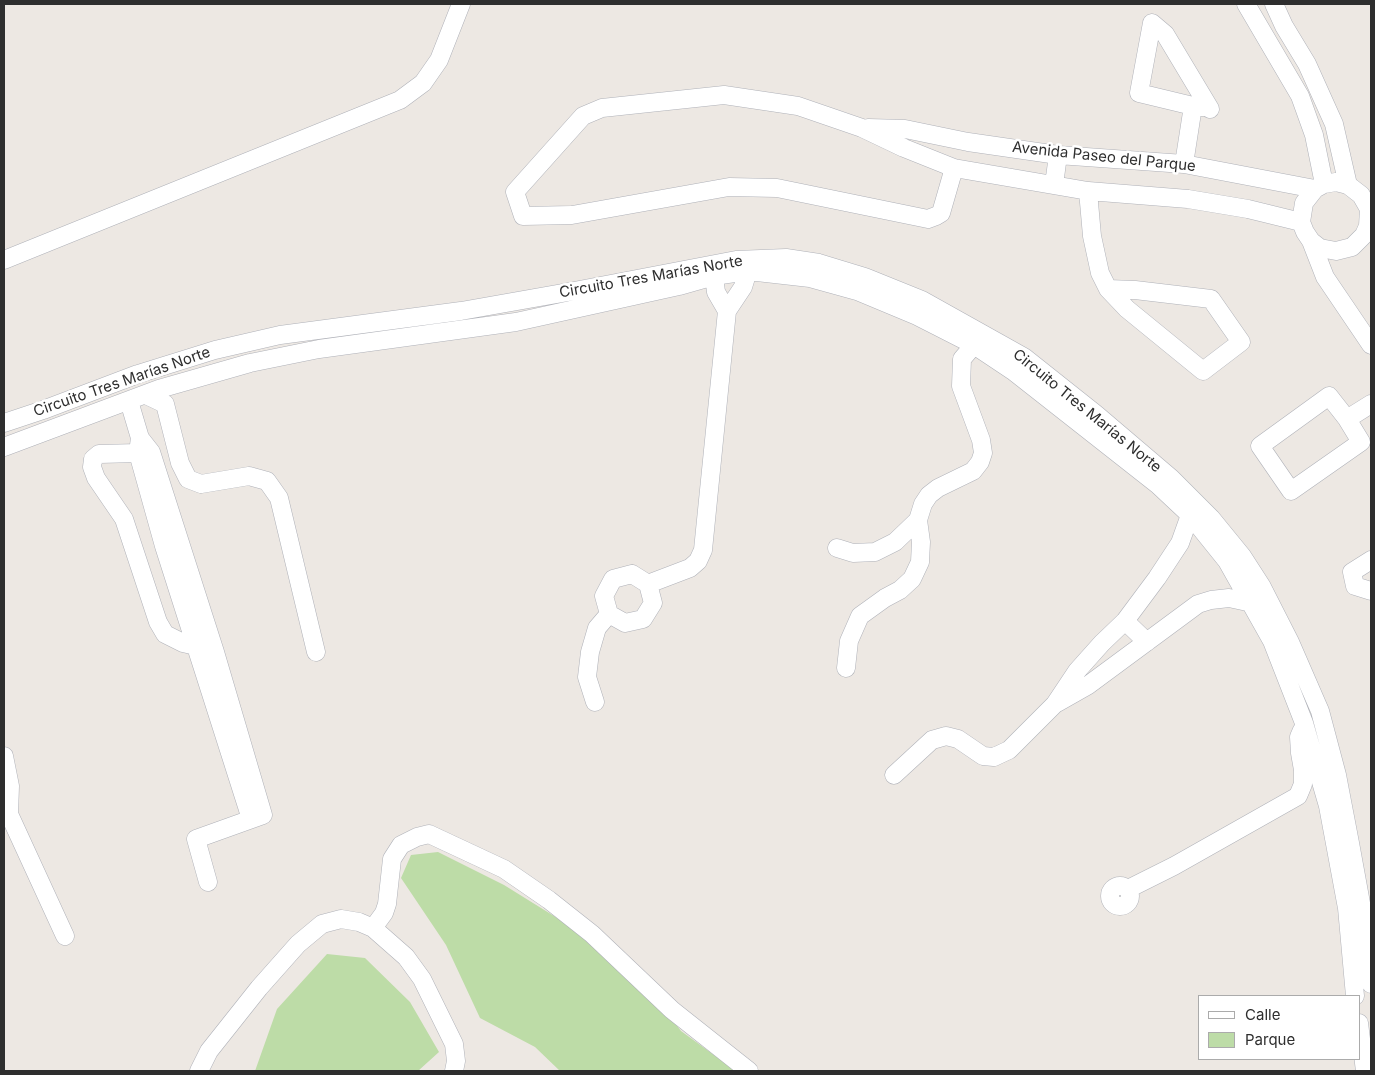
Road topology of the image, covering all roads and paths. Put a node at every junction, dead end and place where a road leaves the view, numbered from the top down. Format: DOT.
graph roads {
  1 [pos="461,4"];
  2 [pos="1246,4"];
  3 [pos="1274,4"];
  4 [pos="1193,106"];
  5 [pos="862,128"];
  6 [pos="1058,155"];
  7 [pos="1184,164"];
  8 [pos="954,168"];
  9 [pos="1054,184"];
  10 [pos="1348,185"];
  11 [pos="1319,187"];
  12 [pos="1088,191"];
  13 [pos="1302,222"];
  14 [pos="1369,232"];
  15 [pos="1311,241"];
  16 [pos="4,260"];
  17 [pos="748,271"];
  18 [pos="714,276"];
  19 [pos="1108,289"];
  20 [pos="727,311"];
  21 [pos="974,345"];
  22 [pos="1371,345"];
  23 [pos="1018,364"];
  24 [pos="181,382"];
  25 [pos="146,395"];
  26 [pos="129,401"];
  27 [pos="165,404"];
  28 [pos="1371,404"];
  29 [pos="1347,419"];
  30 [pos="4,423"];
  31 [pos="139,446"];
  32 [pos="4,447"];
  33 [pos="1190,515"];
  34 [pos="918,520"];
  35 [pos="836,548"];
  36 [pos="1371,560"];
  37 [pos="648,584"];
  38 [pos="1371,591"];
  39 [pos="1252,603"];
  40 [pos="609,614"];
  41 [pos="1125,621"];
  42 [pos="1146,642"];
  43 [pos="204,652"];
  44 [pos="316,652"];
  45 [pos="846,668"];
  46 [pos="595,702"];
  47 [pos="1055,704"];
  48 [pos="1320,711"];
  49 [pos="1303,719"];
  50 [pos="4,756"];
  51 [pos="894,775"];
  52 [pos="1298,796"];
  53 [pos="1328,806"];
  54 [pos="6,811"];
  55 [pos="208,882"];
  56 [pos="1128,889"];
  57 [pos="373,928"];
  58 [pos="65,936"];
  59 [pos="1371,984"];
  60 [pos="1355,995"];
  61 [pos="1360,1031"];
  62 [pos="200,1071"];
  63 [pos="454,1071"];
  64 [pos="748,1071"];
  65 [pos="1365,1071"];
  1 -- 16 [label="street"];
  2 -- 11 [label="street"];
  3 -- 10 [label="street"];
  4 -- 4 [label="street"];
  4 -- 7 [label="street"];
  5 -- 6 [label="street, Avenida Paseo del Parque"];
  5 -- 8 [label="street, Avenida Paseo del Parque"];
  5 -- 8 [label="street, Avenida Paseo del Parque"];
  6 -- 7 [label="street, Avenida Paseo del Parque"];
  6 -- 9 [label="street"];
  7 -- 11 [label="street, Avenida Paseo del Parque"];
  8 -- 9 [label="street, Avenida Paseo del Parque"];
  9 -- 12 [label="street, Avenida Paseo del Parque"];
  10 -- 11 [label="street"];
  10 -- 14 [label="street"];
  11 -- 13 [label="street"];
  12 -- 13 [label="street, Avenida Paseo del Parque"];
  12 -- 19 [label="street"];
  13 -- 15 [label="street"];
  14 -- 15 [label="street"];
  15 -- 22 [label="street"];
  17 -- 18 [label="street, Circuito Tres Marías Norte"];
  17 -- 20 [label="street"];
  17 -- 21 [label="street, Circuito Tres Marías Norte"];
  18 -- 20 [label="street"];
  18 -- 24 [label="street, Circuito Tres Marías Norte"];
  19 -- 19 [label="street"];
  20 -- 37 [label="street"];
  21 -- 23 [label="street, Circuito Tres Marías Norte"];
  21 -- 34 [label="street"];
  23 -- 30 [label="street, Circuito Tres Marías Norte"];
  23 -- 33 [label="street, Circuito Tres Marías Norte"];
  23 -- 48 [label="street, Circuito Tres Marías Norte"];
  24 -- 25 [label="street, Circuito Tres Marías Norte"];
  24 -- 27 [label="street"];
  25 -- 26 [label="street, Circuito Tres Marías Norte"];
  25 -- 27 [label="street"];
  26 -- 31 [label="street"];
  26 -- 32 [label="street, Circuito Tres Marías Norte"];
  27 -- 44 [label="street"];
  28 -- 29 [label="street"];
  29 -- 29 [label="street"];
  31 -- 43 [label="street"];
  31 -- 43 [label="street"];
  33 -- 39 [label="street, Circuito Tres Marías Norte"];
  33 -- 41 [label="street"];
  34 -- 35 [label="street"];
  34 -- 45 [label="street"];
  36 -- 38 [label="street"];
  37 -- 40 [label="street"];
  37 -- 40 [label="street"];
  39 -- 42 [label="street"];
  39 -- 49 [label="street, Circuito Tres Marías Norte"];
  40 -- 46 [label="street"];
  41 -- 42 [label="street"];
  41 -- 47 [label="street"];
  42 -- 47 [label="street"];
  43 -- 55 [label="street"];
  47 -- 51 [label="street"];
  48 -- 49 [label="street"];
  48 -- 59 [label="street, Circuito Tres Marías Norte"];
  49 -- 52 [label="street"];
  49 -- 53 [label="street, Circuito Tres Marías Norte"];
  50 -- 54 [label="street"];
  52 -- 53 [label="street"];
  52 -- 56 [label="street"];
  53 -- 60 [label="street, Circuito Tres Marías Norte"];
  54 -- 58 [label="street"];
  57 -- 62 [label="street"];
  57 -- 63 [label="street"];
  57 -- 64 [label="street"];
  61 -- 65 [label="street"];
}
